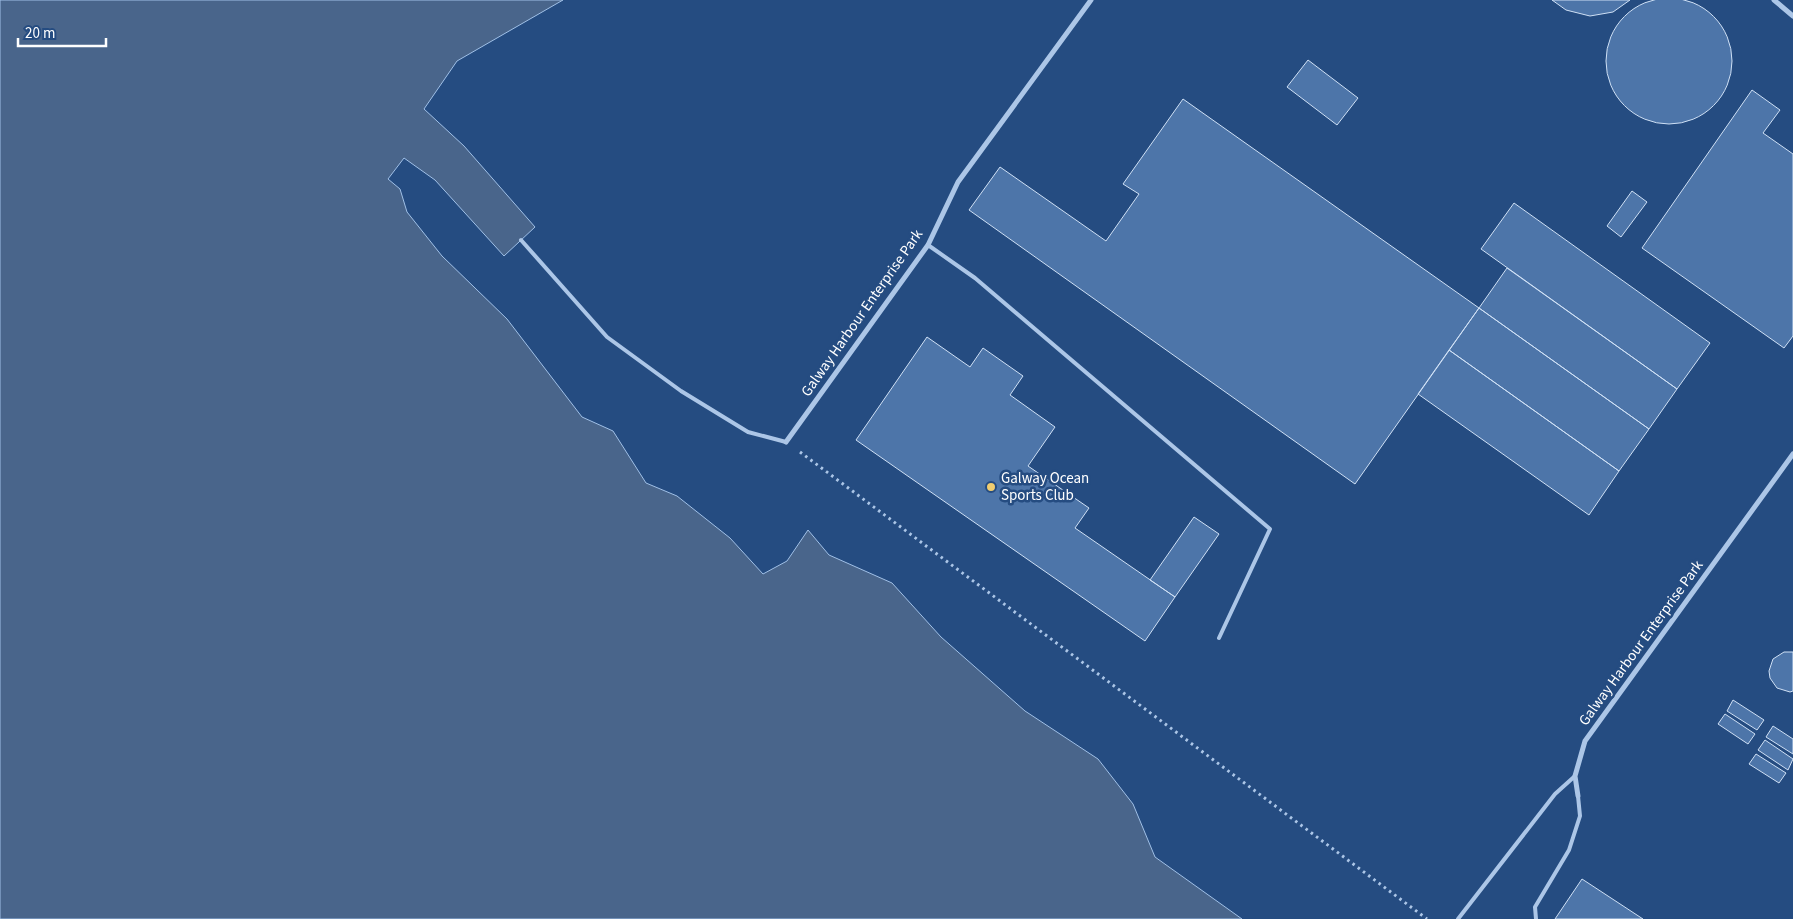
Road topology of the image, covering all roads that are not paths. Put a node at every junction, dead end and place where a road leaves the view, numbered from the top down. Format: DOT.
graph roads {
  1 [pos="1091,0"];
  2 [pos="1774,0"];
  3 [pos="1793,16"];
  4 [pos="521,240"];
  5 [pos="928,245"];
  6 [pos="786,442"];
  7 [pos="1793,454"];
  8 [pos="1219,638"];
  9 [pos="1575,776"];
  10 [pos="1578,796"];
  11 [pos="1458,919"];
  12 [pos="1536,919"];
  1 -- 5 [label="street, Galway Harbour Enterprise Park"];
  2 -- 3 [label="street"];
  4 -- 6 [label="lane"];
  5 -- 6 [label="street, Galway Harbour Enterprise Park"];
  5 -- 8 [label="lane"];
  7 -- 9 [label="street, Galway Harbour Enterprise Park"];
  9 -- 10 [label="street, Galway Harbour Enterprise Park"];
  9 -- 11 [label="lane"];
  10 -- 12 [label="lane, Galway Harbour Enterprise Park"];
}
